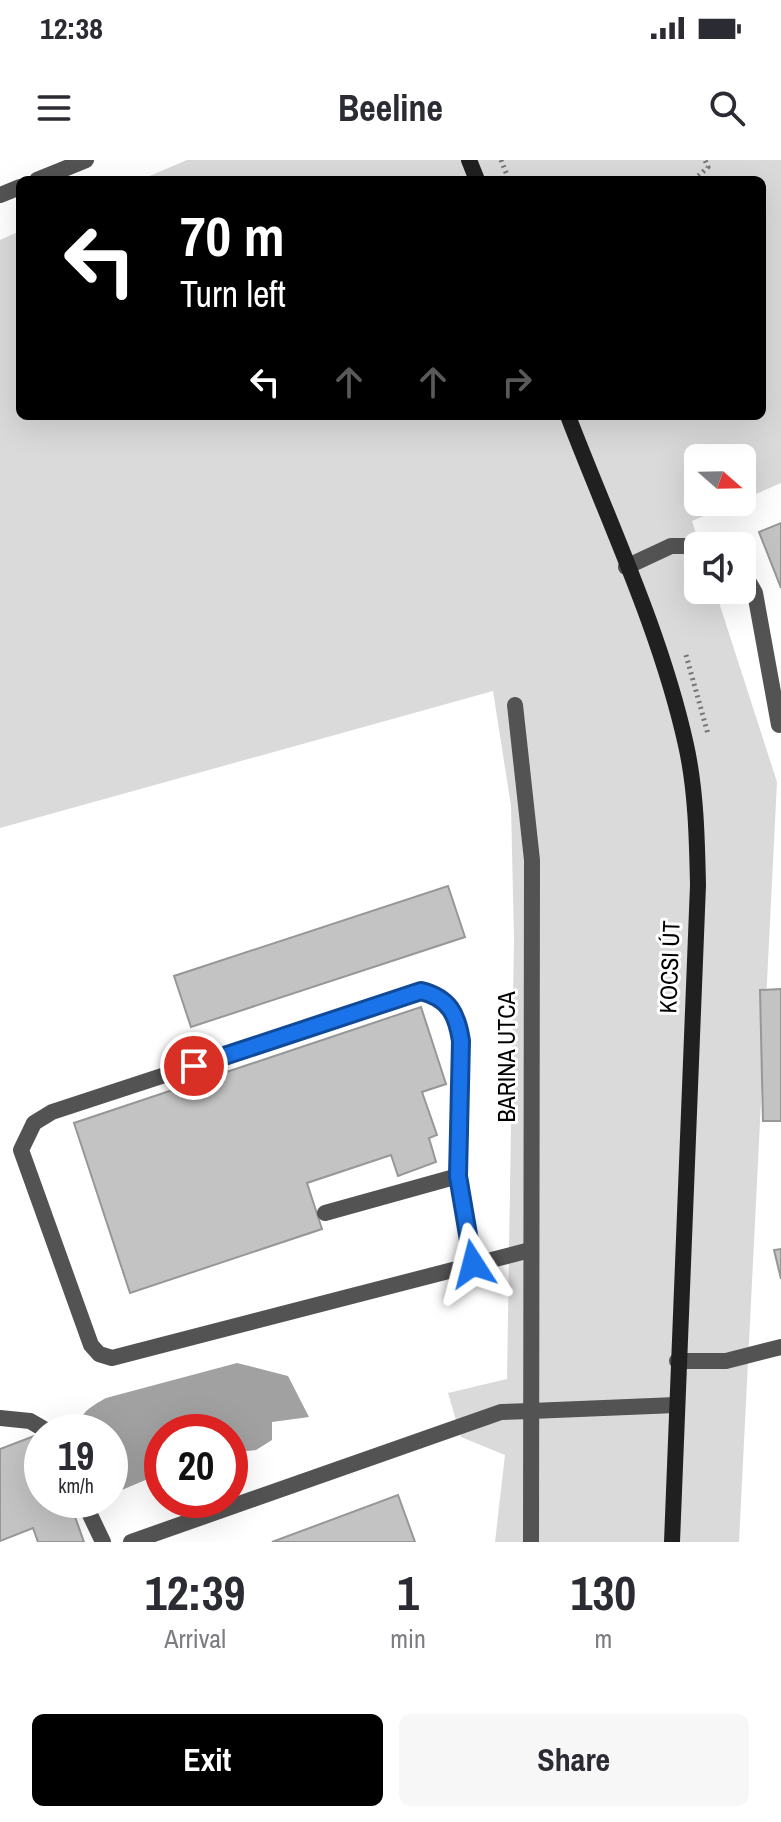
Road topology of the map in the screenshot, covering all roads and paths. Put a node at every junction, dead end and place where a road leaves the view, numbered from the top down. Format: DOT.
graph roads {
  1 [pos="86,160"];
  2 [pos="705,160"];
  3 [pos="47,176"];
  4 [pos="698,176"];
  5 [pos="570,420"];
  6 [pos="684,546"];
  7 [pos="626,567"];
  8 [pos="756,596"];
  9 [pos="776,663"];
  10 [pos="515,705"];
  11 [pos="779,725"];
  12 [pos="458,1176"];
  13 [pos="325,1213"];
  14 [pos="530,1250"];
  15 [pos="473,1264"];
  16 [pos="781,1347"];
  17 [pos="677,1361"];
  18 [pos="676,1405"];
  19 [pos="531,1411"];
  20 [pos="0,1418"];
  21 [pos="24,1420"];
  22 [pos="92,1518"];
  23 [pos="103,1542"];
  24 [pos="131,1542"];
  25 [pos="531,1542"];
  26 [pos="672,1542"];
  1 -- 3 [label="street"];
  2 -- 4 [label="path"];
  5 -- 7 [label="main road, KOCSI ÚT"];
  6 -- 7 [label="street"];
  7 -- 17 [label="main road, KOCSI ÚT"];
  8 -- 9 [label="street"];
  9 -- 11 [label="street"];
  10 -- 14 [label="street, BARINA UTCA"];
  12 -- 13 [label="street"];
  12 -- 15 [label="street"];
  12 -- 15 [label="street"];
  14 -- 15 [label="street"];
  14 -- 19 [label="street, BARINA UTCA"];
  16 -- 17 [label="street"];
  17 -- 18 [label="main road, KOCSI ÚT"];
  18 -- 19 [label="street"];
  18 -- 26 [label="main road, KOCSI ÚT"];
  19 -- 24 [label="street"];
  19 -- 25 [label="street, BARINA UTCA"];
  20 -- 21 [label="street"];
  22 -- 23 [label="street"];
}
